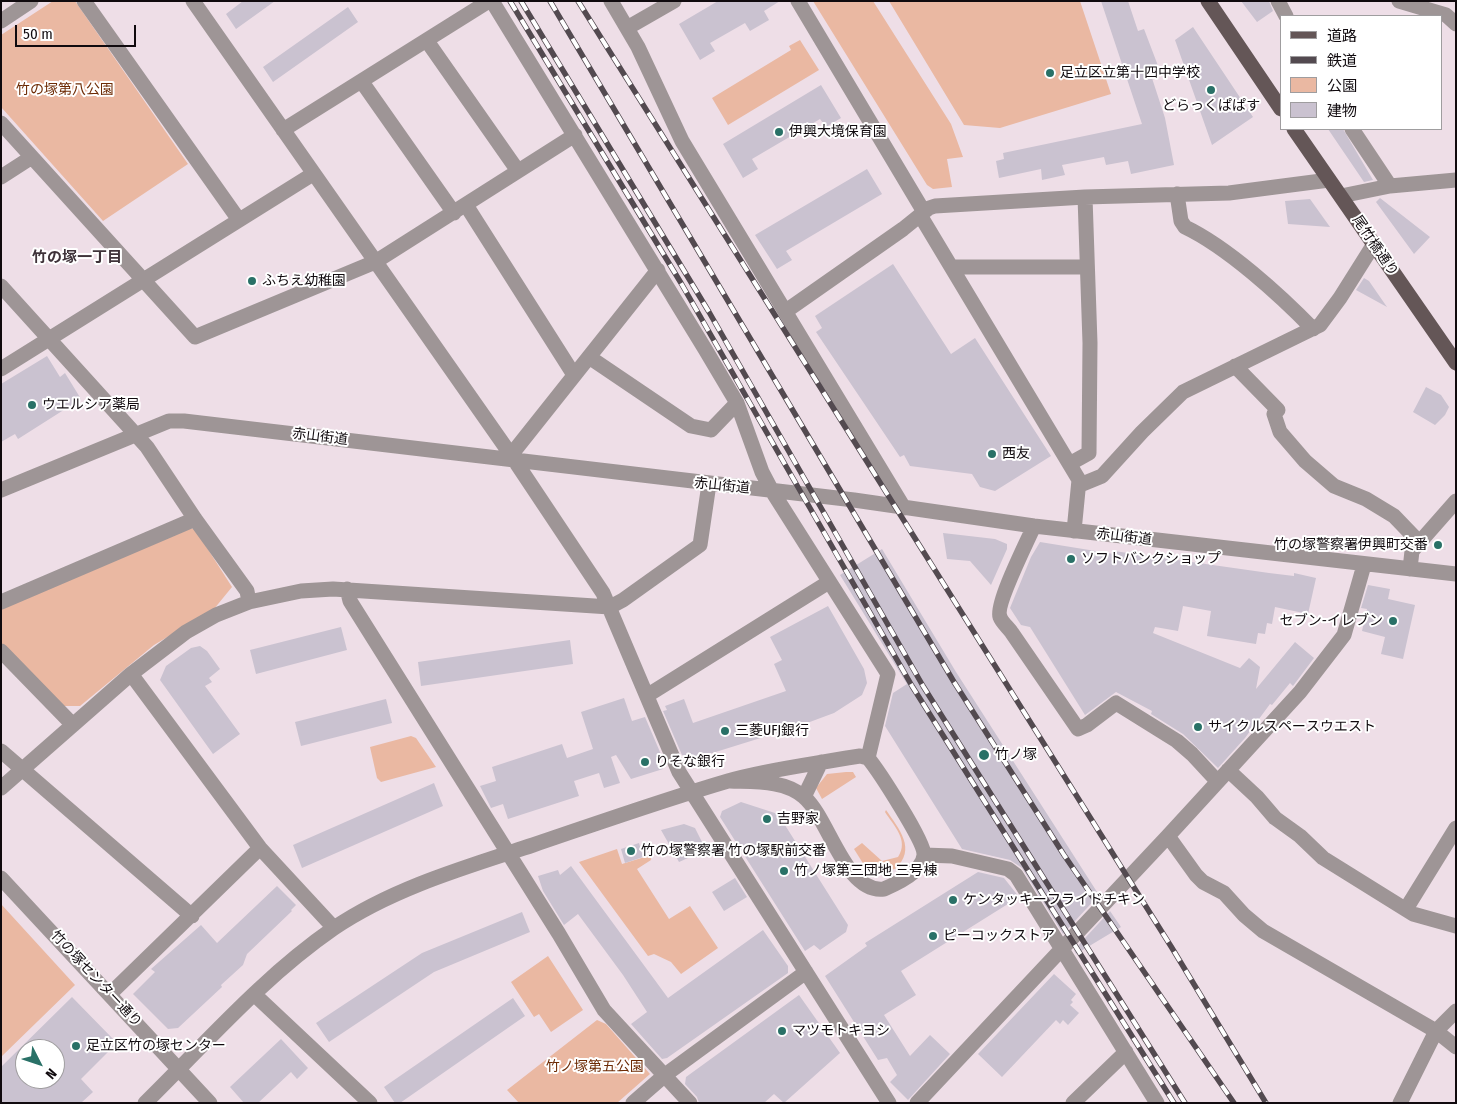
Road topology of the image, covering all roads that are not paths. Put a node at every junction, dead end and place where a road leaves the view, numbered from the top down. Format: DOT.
graph roads {
  1 [pos="31,1"];
  2 [pos="84,1"];
  3 [pos="193,1"];
  4 [pos="490,1"];
  5 [pos="611,1"];
  6 [pos="674,1"];
  7 [pos="798,1"];
  8 [pos="1208,1"];
  9 [pos="1278,1"];
  10 [pos="1399,1"];
  11 [pos="1434,6"];
  12 [pos="1285,15"];
  13 [pos="1,21"];
  14 [pos="1456,24"];
  15 [pos="627,28"];
  16 [pos="427,41"];
  17 [pos="362,82"];
  18 [pos="1280,108"];
  19 [pos="1,123"];
  20 [pos="283,130"];
  21 [pos="1295,130"];
  22 [pos="1353,130"];
  23 [pos="575,135"];
  24 [pos="32,157"];
  25 [pos="518,171"];
  26 [pos="314,174"];
  27 [pos="1,177"];
  28 [pos="1329,180"];
  29 [pos="1456,180"];
  30 [pos="1390,186"];
  31 [pos="1178,194"];
  32 [pos="1341,196"];
  33 [pos="1085,197"];
  34 [pos="460,209"];
  35 [pos="922,214"];
  36 [pos="239,220"];
  37 [pos="1374,244"];
  38 [pos="375,262"];
  39 [pos="953,267"];
  40 [pos="1086,267"];
  41 [pos="658,270"];
  42 [pos="146,280"];
  43 [pos="1,286"];
  44 [pos="786,312"];
  45 [pos="1313,329"];
  46 [pos="50,338"];
  47 [pos="589,357"];
  48 [pos="1456,363"];
  49 [pos="1235,366"];
  50 [pos="1,369"];
  51 [pos="574,375"];
  52 [pos="737,403"];
  53 [pos="136,434"];
  54 [pos="513,458"];
  55 [pos="1071,463"];
  56 [pos="709,484"];
  57 [pos="1080,485"];
  58 [pos="1,490"];
  59 [pos="772,491"];
  60 [pos="1456,501"];
  61 [pos="904,508"];
  62 [pos="195,520"];
  63 [pos="1034,526"];
  64 [pos="1074,531"];
  65 [pos="1419,542"];
  66 [pos="1364,565"];
  67 [pos="1410,569"];
  68 [pos="1456,574"];
  69 [pos="829,582"];
  70 [pos="347,590"];
  71 [pos="1,602"];
  72 [pos="249,602"];
  73 [pos="610,607"];
  74 [pos="1,651"];
  75 [pos="131,674"];
  76 [pos="648,695"];
  77 [pos="73,725"];
  78 [pos="1,752"];
  79 [pos="868,758"];
  80 [pos="821,762"];
  81 [pos="22,770"];
  82 [pos="1223,775"];
  83 [pos="730,780"];
  84 [pos="1,788"];
  85 [pos="691,793"];
  86 [pos="804,797"];
  87 [pos="1456,828"];
  88 [pos="1168,836"];
  89 [pos="260,848"];
  90 [pos="508,853"];
  91 [pos="924,855"];
  92 [pos="1,878"];
  93 [pos="1406,909"];
  94 [pos="192,916"];
  95 [pos="1456,926"];
  96 [pos="334,928"];
  97 [pos="1062,950"];
  98 [pos="806,972"];
  99 [pos="110,994"];
  100 [pos="255,994"];
  101 [pos="1456,1011"];
  102 [pos="1436,1031"];
  103 [pos="1456,1047"];
  104 [pos="1126,1052"];
  105 [pos="178,1069"];
  106 [pos="665,1075"];
  107 [pos="145,1103"];
  108 [pos="210,1103"];
  109 [pos="370,1103"];
  110 [pos="633,1103"];
  111 [pos="690,1103"];
  112 [pos="889,1103"];
  113 [pos="917,1103"];
  114 [pos="1073,1103"];
  115 [pos="1157,1103"];
  116 [pos="1400,1103"];
  1 -- 13 [label="street"];
  2 -- 36 [label="street"];
  3 -- 20 [label="street"];
  4 -- 16 [label="street"];
  4 -- 23 [label="street"];
  5 -- 15 [label="street"];
  6 -- 15 [label="street"];
  7 -- 35 [label="street"];
  8 -- 18 [label="main road"];
  9 -- 12 [label="street"];
  10 -- 11 [label="street"];
  11 -- 14 [label="street"];
  15 -- 44 [label="street"];
  16 -- 17 [label="street"];
  16 -- 25 [label="street"];
  17 -- 20 [label="street"];
  17 -- 34 [label="street"];
  19 -- 24 [label="street"];
  20 -- 26 [label="street"];
  21 -- 28 [label="main road, 尾竹橋通り"];
  22 -- 30 [label="street"];
  23 -- 25 [label="street"];
  23 -- 41 [label="street"];
  24 -- 27 [label="street"];
  24 -- 42 [label="street"];
  25 -- 34 [label="street"];
  26 -- 36 [label="street"];
  26 -- 38 [label="street"];
  28 -- 31 [label="street"];
  28 -- 32 [label="main road, 尾竹橋通り"];
  29 -- 30 [label="street"];
  30 -- 32 [label="street"];
  31 -- 33 [label="street"];
  31 -- 45 [label="street"];
  32 -- 37 [label="main road, 尾竹橋通り"];
  33 -- 35 [label="street"];
  33 -- 40 [label="street"];
  34 -- 38 [label="street"];
  34 -- 51 [label="street"];
  35 -- 39 [label="street"];
  35 -- 44 [label="street"];
  36 -- 42 [label="street"];
  37 -- 45 [label="street"];
  37 -- 48 [label="main road, 尾竹橋通り"];
  38 -- 42 [label="street"];
  38 -- 54 [label="street"];
  39 -- 40 [label="street"];
  39 -- 55 [label="street"];
  40 -- 55 [label="street"];
  41 -- 47 [label="street"];
  41 -- 52 [label="street"];
  42 -- 46 [label="street"];
  43 -- 46 [label="street"];
  44 -- 61 [label="street"];
  45 -- 49 [label="street"];
  46 -- 50 [label="street"];
  46 -- 53 [label="street"];
  47 -- 51 [label="street"];
  47 -- 52 [label="street"];
  49 -- 57 [label="street"];
  49 -- 65 [label="street"];
  51 -- 54 [label="street"];
  52 -- 59 [label="street"];
  53 -- 54 [label="street, 赤山街道"];
  53 -- 58 [label="street, 赤山街道"];
  53 -- 62 [label="street"];
  54 -- 56 [label="street, 赤山街道"];
  54 -- 73 [label="street"];
  55 -- 57 [label="street"];
  56 -- 59 [label="street, 赤山街道"];
  56 -- 73 [label="street"];
  57 -- 64 [label="street"];
  59 -- 61 [label="street, 赤山街道"];
  59 -- 69 [label="street"];
  60 -- 65 [label="street"];
  61 -- 63 [label="street, 赤山街道"];
  62 -- 71 [label="street"];
  62 -- 72 [label="street"];
  63 -- 64 [label="street, 赤山街道"];
  63 -- 82 [label="street"];
  64 -- 66 [label="street, 赤山街道"];
  65 -- 67 [label="street"];
  66 -- 67 [label="street, 赤山街道"];
  66 -- 82 [label="street"];
  67 -- 68 [label="street, 赤山街道"];
  69 -- 76 [label="street"];
  69 -- 79 [label="street"];
  70 -- 72 [label="street"];
  70 -- 73 [label="street"];
  70 -- 90 [label="street"];
  72 -- 75 [label="street"];
  73 -- 76 [label="street"];
  74 -- 77 [label="street"];
  75 -- 77 [label="street"];
  75 -- 89 [label="street"];
  76 -- 85 [label="street"];
  77 -- 81 [label="street"];
  78 -- 81 [label="street"];
  79 -- 80 [label="street"];
  79 -- 91 [label="street"];
  80 -- 83 [label="street"];
  80 -- 86 [label="street"];
  81 -- 84 [label="street"];
  81 -- 94 [label="street"];
  82 -- 88 [label="street"];
  82 -- 93 [label="street"];
  83 -- 85 [label="street"];
  83 -- 86 [label="street"];
  85 -- 90 [label="street"];
  85 -- 98 [label="street"];
  86 -- 91 [label="street"];
  87 -- 93 [label="street"];
  88 -- 97 [label="street"];
  88 -- 102 [label="street"];
  89 -- 94 [label="street"];
  89 -- 96 [label="street"];
  90 -- 96 [label="street"];
  90 -- 106 [label="street"];
  91 -- 97 [label="street"];
  92 -- 99 [label="street, 竹の塚センター通り"];
  93 -- 95 [label="street"];
  94 -- 99 [label="street"];
  96 -- 100 [label="street"];
  97 -- 104 [label="street"];
  97 -- 113 [label="street"];
  98 -- 106 [label="street"];
  98 -- 112 [label="street"];
  99 -- 105 [label="street, 竹の塚センター通り"];
  100 -- 105 [label="street"];
  100 -- 109 [label="street"];
  101 -- 102 [label="street"];
  102 -- 103 [label="street"];
  102 -- 116 [label="street"];
  104 -- 114 [label="street"];
  104 -- 115 [label="street"];
  105 -- 107 [label="street"];
  105 -- 108 [label="street, 竹の塚センター通り"];
  106 -- 110 [label="street"];
  106 -- 111 [label="street"];
}
